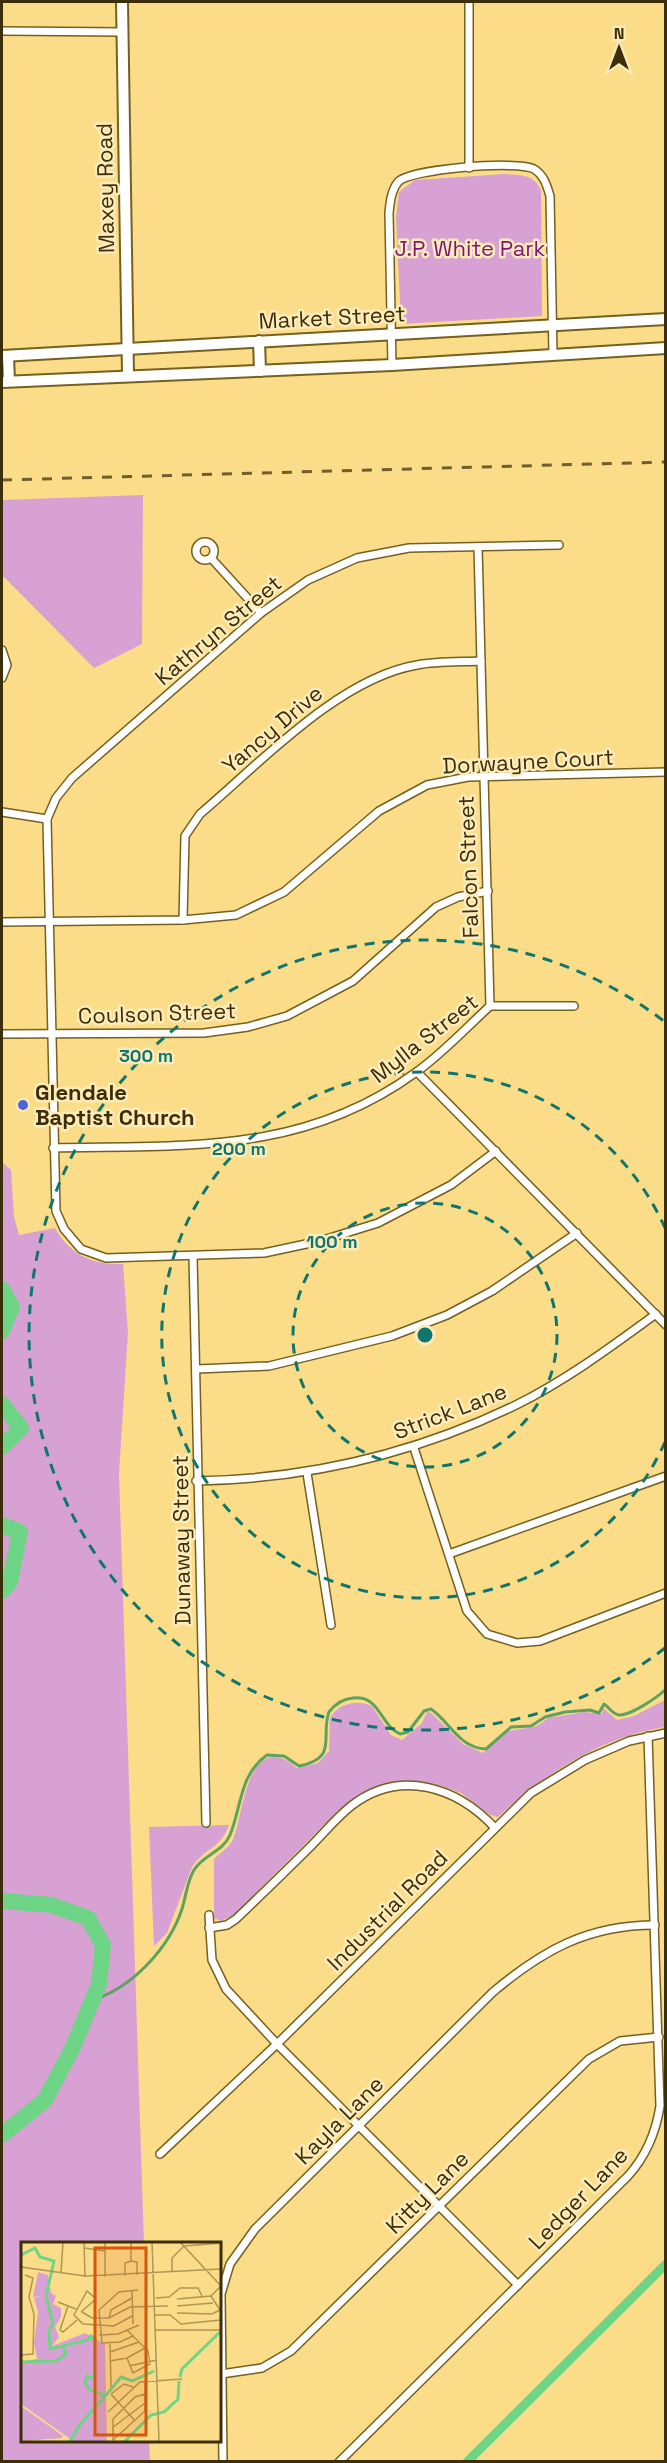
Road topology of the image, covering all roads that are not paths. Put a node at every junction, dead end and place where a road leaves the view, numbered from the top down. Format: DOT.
graph roads {
  1 [pos="122,2"];
  2 [pos="469,2"];
  3 [pos="2,31"];
  4 [pos="122,32"];
  5 [pos="469,168"];
  6 [pos="666,319"];
  7 [pos="553,325"];
  8 [pos="391,334"];
  9 [pos="259,341"];
  10 [pos="128,348"];
  11 [pos="666,348"];
  12 [pos="553,354"];
  13 [pos="5,356"];
  14 [pos="392,365"];
  15 [pos="261,371"];
  16 [pos="128,374"];
  17 [pos="5,381"];
  18 [pos="559,545"];
  19 [pos="478,547"];
  20 [pos="211,558"];
  21 [pos="261,614"];
  22 [pos="2,650"];
  23 [pos="481,661"];
  24 [pos="2,678"];
  25 [pos="666,772"];
  26 [pos="483,777"];
  27 [pos="2,812"];
  28 [pos="47,819"];
  29 [pos="488,891"];
  30 [pos="183,920"];
  31 [pos="2,922"];
  32 [pos="48,923"];
  33 [pos="490,1006"];
  34 [pos="574,1006"];
  35 [pos="2,1034"];
  36 [pos="51,1035"];
  37 [pos="417,1072"];
  38 [pos="53,1148"];
  39 [pos="496,1151"];
  40 [pos="577,1233"];
  41 [pos="193,1257"];
  42 [pos="656,1314"];
  43 [pos="666,1325"];
  44 [pos="197,1369"];
  45 [pos="414,1448"];
  46 [pos="307,1473"];
  47 [pos="666,1476"];
  48 [pos="196,1481"];
  49 [pos="449,1554"];
  50 [pos="666,1593"];
  51 [pos="331,1625"];
  52 [pos="666,1733"];
  53 [pos="648,1736"];
  54 [pos="206,1823"];
  55 [pos="495,1828"];
  56 [pos="209,1915"];
  57 [pos="655,1925"];
  58 [pos="209,1928"];
  59 [pos="659,2037"];
  60 [pos="277,2044"];
  61 [pos="360,2125"];
  62 [pos="159,2154"];
  63 [pos="439,2205"];
  64 [pos="518,2285"];
  65 [pos="221,2374"];
  66 [pos="223,2462"];
  67 [pos="339,2462"];
  1 -- 4 [label="main road, Maxey Road"];
  2 -- 5 [label="street"];
  3 -- 4 [label="street"];
  4 -- 10 [label="main road, Maxey Road"];
  5 -- 7 [label="street"];
  5 -- 8 [label="street"];
  6 -- 7 [label="main road, Market Street"];
  7 -- 8 [label="main road, Market Street"];
  7 -- 12 [label="street"];
  8 -- 9 [label="main road, Market Street"];
  8 -- 14 [label="street"];
  9 -- 10 [label="main road, Market Street"];
  9 -- 15 [label="main road"];
  10 -- 13 [label="main road, Market Street"];
  10 -- 16 [label="main road, Maxey Road"];
  11 -- 12 [label="main road"];
  12 -- 14 [label="main road"];
  13 -- 17 [label="main road"];
  14 -- 15 [label="main road"];
  15 -- 16 [label="main road"];
  16 -- 17 [label="main road"];
  18 -- 19 [label="street, Kathryn Street"];
  19 -- 21 [label="street, Kathryn Street"];
  19 -- 23 [label="street, Falcon Street"];
  20 -- 21 [label="street"];
  21 -- 28 [label="street, Kathryn Street"];
  22 -- 24 [label="street"];
  23 -- 26 [label="street, Falcon Street"];
  23 -- 30 [label="street, Yancy Drive"];
  25 -- 26 [label="street, Dorwayne Court"];
  26 -- 29 [label="street, Falcon Street"];
  26 -- 30 [label="street, Dorwayne Court"];
  27 -- 28 [label="street"];
  28 -- 32 [label="street, Kathryn Street"];
  29 -- 33 [label="street, Falcon Street"];
  29 -- 36 [label="street, Coulson Street"];
  30 -- 32 [label="street, Dorwayne Court"];
  31 -- 32 [label="street, Dorwayne Court"];
  32 -- 36 [label="street, Kathryn Street"];
  33 -- 34 [label="street, Mylla Street"];
  33 -- 37 [label="street, Mylla Street"];
  35 -- 36 [label="street, Coulson Street"];
  36 -- 38 [label="street, Kathryn Street"];
  37 -- 38 [label="street, Mylla Street"];
  37 -- 39 [label="street"];
  38 -- 41 [label="street, Kathryn Street"];
  39 -- 40 [label="street"];
  39 -- 41 [label="street"];
  40 -- 42 [label="street"];
  40 -- 44 [label="street"];
  41 -- 44 [label="street, Dunaway Street"];
  42 -- 43 [label="street"];
  42 -- 45 [label="street, Strick Lane"];
  44 -- 48 [label="street, Dunaway Street"];
  45 -- 46 [label="street, Strick Lane"];
  45 -- 49 [label="street"];
  46 -- 48 [label="street, Strick Lane"];
  46 -- 51 [label="street"];
  47 -- 49 [label="street"];
  48 -- 54 [label="street, Dunaway Street"];
  49 -- 50 [label="street"];
  52 -- 53 [label="street, Industrial Road"];
  53 -- 55 [label="street, Industrial Road"];
  53 -- 57 [label="street, Ledger Lane"];
  55 -- 58 [label="street"];
  55 -- 60 [label="street, Industrial Road"];
  56 -- 58 [label="street"];
  57 -- 59 [label="street, Ledger Lane"];
  57 -- 61 [label="street, Kayla Lane"];
  58 -- 60 [label="street"];
  59 -- 63 [label="street, Kitty Lane"];
  59 -- 64 [label="street, Ledger Lane"];
  60 -- 61 [label="street"];
  60 -- 62 [label="street, Industrial Road"];
  61 -- 63 [label="street"];
  61 -- 65 [label="street, Kayla Lane"];
  63 -- 64 [label="street"];
  63 -- 65 [label="street, Kitty Lane"];
  64 -- 67 [label="street, Ledger Lane"];
  65 -- 66 [label="street, Kayla Lane"];
}
